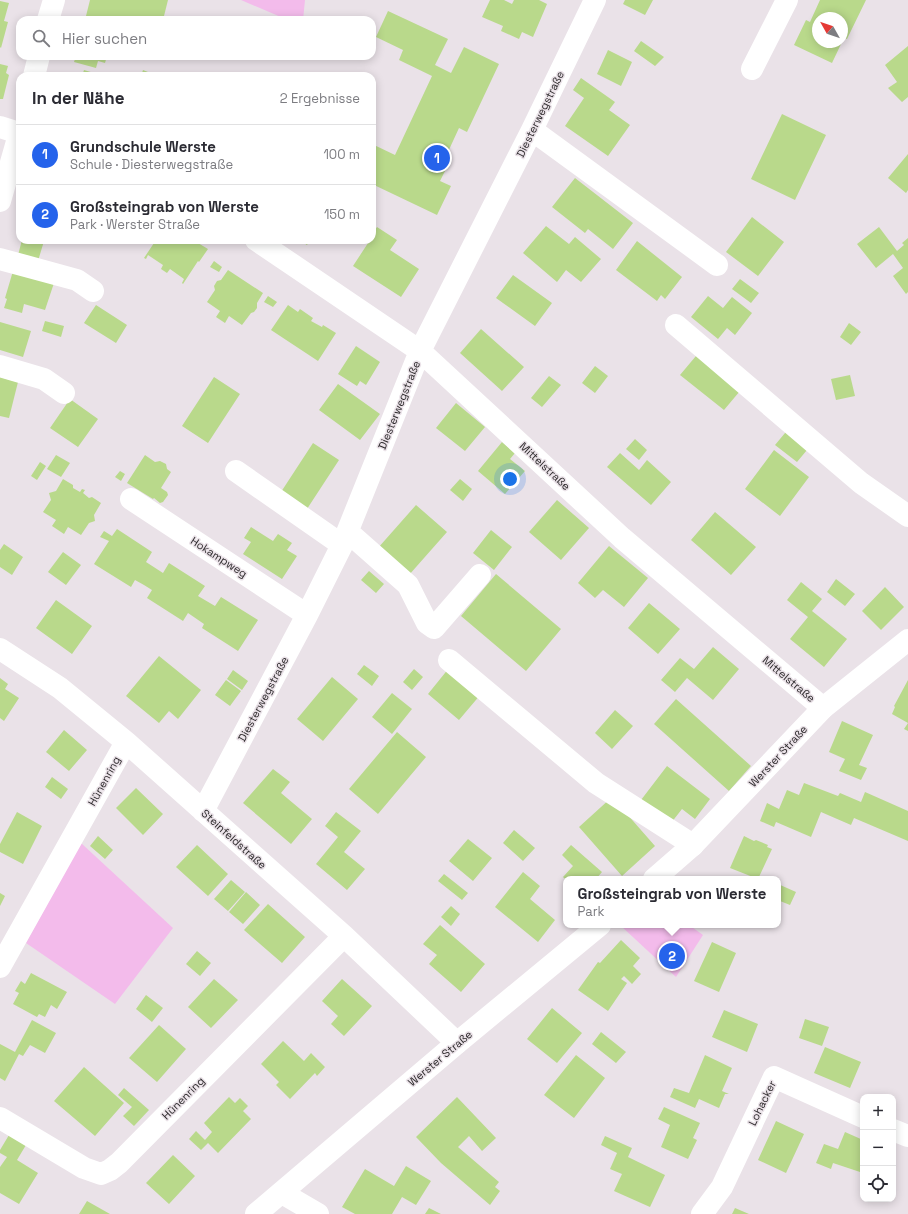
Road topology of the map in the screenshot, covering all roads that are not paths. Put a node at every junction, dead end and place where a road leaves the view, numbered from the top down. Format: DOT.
graph roads {
  1 [pos="54,0"];
  2 [pos="596,0"];
  3 [pos="787,0"];
  4 [pos="49,16"];
  5 [pos="38,60"];
  6 [pos="752,69"];
  7 [pos="35,72"];
  8 [pos="13,130"];
  9 [pos="532,130"];
  10 [pos="0,201"];
  11 [pos="262,244"];
  12 [pos="0,259"];
  13 [pos="717,265"];
  14 [pos="93,291"];
  15 [pos="676,324"];
  16 [pos="420,351"];
  17 [pos="0,366"];
  18 [pos="64,393"];
  19 [pos="236,471"];
  20 [pos="131,499"];
  21 [pos="908,516"];
  22 [pos="345,538"];
  23 [pos="480,575"];
  24 [pos="307,615"];
  25 [pos="908,640"];
  26 [pos="0,649"];
  27 [pos="449,660"];
  28 [pos="823,708"];
  29 [pos="126,742"];
  30 [pos="203,811"];
  31 [pos="693,845"];
  32 [pos="657,876"];
  33 [pos="596,928"];
  34 [pos="344,936"];
  35 [pos="0,967"];
  36 [pos="457,1042"];
  37 [pos="860,1116"];
  38 [pos="0,1118"];
  39 [pos="896,1131"];
  40 [pos="908,1136"];
  41 [pos="282,1192"];
  42 [pos="256,1214"];
  43 [pos="318,1214"];
  44 [pos="702,1214"];
  1 -- 4 [label="street"];
  2 -- 9 [label="street, Diesterwegstraße"];
  3 -- 6 [label="street"];
  5 -- 7 [label="street"];
  8 -- 10 [label="street"];
  9 -- 13 [label="street"];
  9 -- 16 [label="street, Diesterwegstraße"];
  11 -- 16 [label="street, Mittelstraße"];
  12 -- 14 [label="street"];
  15 -- 21 [label="street"];
  16 -- 22 [label="street, Diesterwegstraße"];
  16 -- 28 [label="street, Mittelstraße"];
  17 -- 18 [label="street"];
  19 -- 22 [label="street"];
  20 -- 24 [label="street, Hokampweg"];
  22 -- 23 [label="street"];
  22 -- 24 [label="street, Diesterwegstraße"];
  24 -- 30 [label="street, Diesterwegstraße"];
  25 -- 28 [label="street, Werster Straße"];
  26 -- 29 [label="street, Steinfeldstraße"];
  27 -- 31 [label="street"];
  28 -- 31 [label="street, Werster Straße"];
  29 -- 30 [label="street, Steinfeldstraße"];
  29 -- 35 [label="street, Hünenring"];
  30 -- 34 [label="street, Steinfeldstraße"];
  31 -- 32 [label="street, Werster Straße"];
  33 -- 36 [label="street, Werster Straße"];
  34 -- 36 [label="street, Steinfeldstraße"];
  34 -- 38 [label="street, Hünenring"];
  36 -- 41 [label="street, Werster Straße"];
  37 -- 44 [label="street, Lohacker"];
  39 -- 40 [label="street"];
  41 -- 42 [label="street, Werster Straße"];
  41 -- 43 [label="street"];
}
